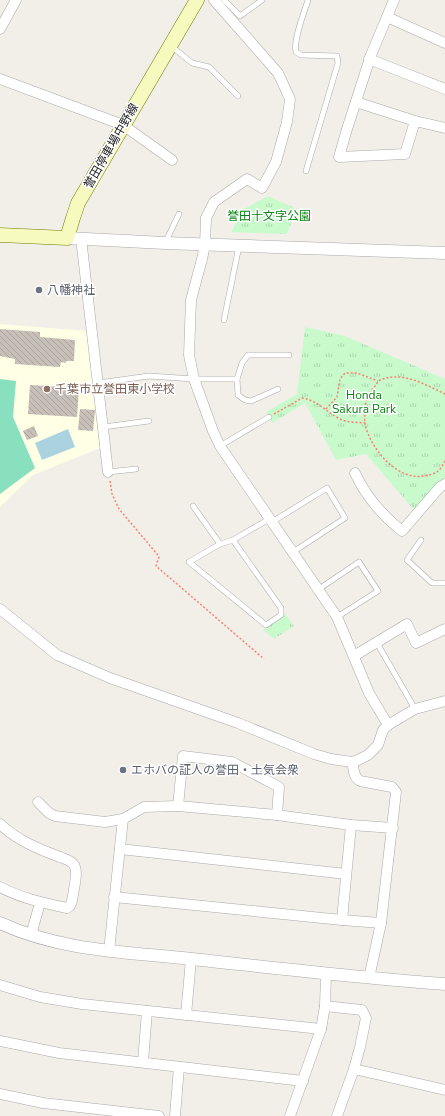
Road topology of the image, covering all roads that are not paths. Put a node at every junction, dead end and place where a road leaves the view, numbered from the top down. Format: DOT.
graph roads {
  1 [pos="16,0"];
  2 [pos="197,0"];
  3 [pos="214,0"];
  4 [pos="224,0"];
  5 [pos="262,0"];
  6 [pos="308,0"];
  7 [pos="394,0"];
  8 [pos="387,17"];
  9 [pos="0,29"];
  10 [pos="445,43"];
  11 [pos="170,45"];
  12 [pos="370,59"];
  13 [pos="0,79"];
  14 [pos="445,89"];
  15 [pos="238,96"];
  16 [pos="356,102"];
  17 [pos="415,121"];
  18 [pos="123,125"];
  19 [pos="445,128"];
  20 [pos="172,160"];
  21 [pos="306,171"];
  22 [pos="179,214"];
  23 [pos="0,235"];
  24 [pos="67,238"];
  25 [pos="81,238"];
  26 [pos="165,243"];
  27 [pos="205,244"];
  28 [pos="239,245"];
  29 [pos="445,253"];
  30 [pos="224,320"];
  31 [pos="289,356"];
  32 [pos="194,379"];
  33 [pos="237,379"];
  34 [pos="98,383"];
  35 [pos="278,389"];
  36 [pos="269,417"];
  37 [pos="149,421"];
  38 [pos="103,427"];
  39 [pos="220,446"];
  40 [pos="136,469"];
  41 [pos="108,472"];
  42 [pos="355,473"];
  43 [pos="445,484"];
  44 [pos="193,506"];
  45 [pos="270,520"];
  46 [pos="232,540"];
  47 [pos="421,540"];
  48 [pos="220,544"];
  49 [pos="293,552"];
  50 [pos="445,583"];
  51 [pos="319,588"];
  52 [pos="0,609"];
  53 [pos="337,617"];
  54 [pos="445,629"];
  55 [pos="377,643"];
  56 [pos="354,656"];
  57 [pos="445,701"];
  58 [pos="415,710"];
  59 [pos="388,725"];
  60 [pos="352,762"];
  61 [pos="38,802"];
  62 [pos="178,806"];
  63 [pos="277,815"];
  64 [pos="122,819"];
  65 [pos="0,824"];
  66 [pos="351,825"];
  67 [pos="392,828"];
  68 [pos="120,850"];
  69 [pos="346,874"];
  70 [pos="0,887"];
  71 [pos="114,897"];
  72 [pos="40,903"];
  73 [pos="342,920"];
  74 [pos="0,923"];
  75 [pos="381,923"];
  76 [pos="31,935"];
  77 [pos="109,951"];
  78 [pos="191,959"];
  79 [pos="326,974"];
  80 [pos="369,978"];
  81 [pos="445,984"];
  82 [pos="0,985"];
  83 [pos="325,1006"];
  84 [pos="147,1010"];
  85 [pos="186,1015"];
  86 [pos="321,1029"];
  87 [pos="0,1040"];
  88 [pos="143,1062"];
  89 [pos="179,1067"];
  90 [pos="354,1069"];
  91 [pos="303,1081"];
  92 [pos="445,1090"];
  93 [pos="0,1094"];
  94 [pos="115,1113"];
  95 [pos="158,1116"];
  96 [pos="174,1116"];
  97 [pos="290,1116"];
  98 [pos="337,1116"];
  1 -- 9 [label="street"];
  2 -- 11 [label="main road, 誉田停車場中野線"];
  3 -- 27 [label="street"];
  4 -- 5 [label="lane"];
  6 -- 21 [label="lane"];
  7 -- 8 [label="street"];
  8 -- 10 [label="street"];
  8 -- 12 [label="street"];
  11 -- 15 [label="lane"];
  11 -- 18 [label="main road, 誉田停車場中野線"];
  12 -- 14 [label="street"];
  12 -- 16 [label="street"];
  13 -- 18 [label="street"];
  16 -- 17 [label="street"];
  16 -- 17 [label="street"];
  17 -- 19 [label="street"];
  18 -- 20 [label="street"];
  18 -- 24 [label="main road, 誉田停車場中野線"];
  22 -- 26 [label="lane"];
  23 -- 24 [label="main road"];
  24 -- 25 [label="street"];
  25 -- 26 [label="street"];
  25 -- 34 [label="street"];
  26 -- 27 [label="street"];
  27 -- 28 [label="street"];
  27 -- 32 [label="street"];
  28 -- 29 [label="street"];
  28 -- 30 [label="lane"];
  31 -- 33 [label="lane"];
  32 -- 33 [label="lane"];
  32 -- 34 [label="lane"];
  32 -- 39 [label="street"];
  33 -- 35 [label="lane"];
  34 -- 38 [label="street"];
  36 -- 39 [label="lane"];
  37 -- 38 [label="lane"];
  38 -- 41 [label="street"];
  39 -- 45 [label="street"];
  40 -- 41 [label="lane"];
  42 -- 43 [label="street"];
  44 -- 48 [label="lane"];
  45 -- 46 [label="lane"];
  45 -- 49 [label="street"];
  45 -- 49 [label="lane"];
  46 -- 48 [label="lane"];
  46 -- 48 [label="lane"];
  47 -- 50 [label="lane"];
  49 -- 51 [label="street"];
  51 -- 53 [label="street"];
  51 -- 53 [label="lane"];
  52 -- 60 [label="street"];
  53 -- 56 [label="street"];
  54 -- 55 [label="street"];
  55 -- 56 [label="street"];
  55 -- 58 [label="lane"];
  56 -- 59 [label="street"];
  57 -- 58 [label="street"];
  58 -- 59 [label="street"];
  59 -- 60 [label="street"];
  60 -- 67 [label="street"];
  61 -- 64 [label="street"];
  62 -- 63 [label="street"];
  62 -- 63 [label="street"];
  62 -- 64 [label="street"];
  63 -- 66 [label="street"];
  64 -- 68 [label="street"];
  65 -- 72 [label="street"];
  66 -- 67 [label="street"];
  66 -- 69 [label="street"];
  67 -- 75 [label="street"];
  68 -- 69 [label="street"];
  68 -- 71 [label="street"];
  69 -- 73 [label="street"];
  70 -- 72 [label="street"];
  71 -- 73 [label="street"];
  71 -- 77 [label="street"];
  72 -- 76 [label="street"];
  73 -- 75 [label="street"];
  74 -- 76 [label="street"];
  75 -- 80 [label="street"];
  76 -- 77 [label="street"];
  77 -- 78 [label="street"];
  78 -- 79 [label="street"];
  78 -- 85 [label="street"];
  79 -- 80 [label="street"];
  79 -- 83 [label="street"];
  80 -- 81 [label="street"];
  82 -- 84 [label="street"];
  83 -- 86 [label="street"];
  83 -- 90 [label="street"];
  84 -- 85 [label="street"];
  84 -- 88 [label="street"];
  85 -- 86 [label="street"];
  86 -- 91 [label="street"];
  87 -- 88 [label="street"];
  88 -- 89 [label="street"];
  89 -- 91 [label="street"];
  89 -- 96 [label="street"];
  90 -- 92 [label="street"];
  90 -- 98 [label="street"];
  91 -- 97 [label="street"];
  93 -- 94 [label="street"];
  94 -- 95 [label="street"];
}
